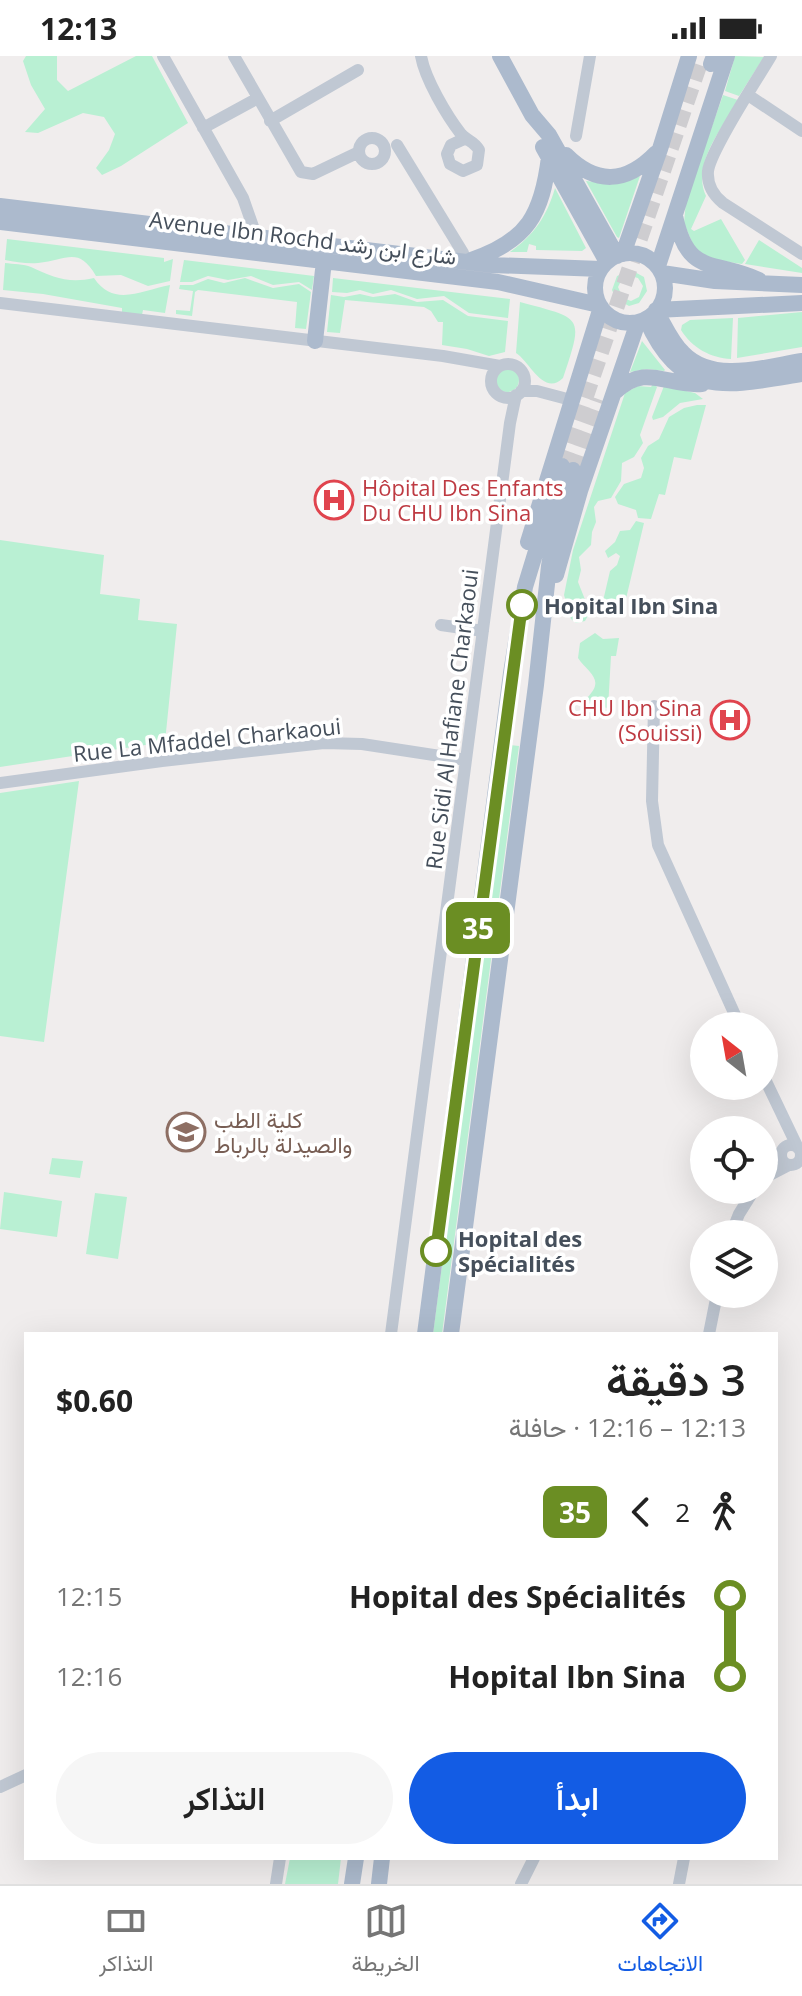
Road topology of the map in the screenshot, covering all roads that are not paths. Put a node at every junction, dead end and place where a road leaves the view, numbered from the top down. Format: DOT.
graph roads {
  1 [pos="163,56"];
  2 [pos="234,56"];
  3 [pos="421,56"];
  4 [pos="500,56"];
  5 [pos="590,56"];
  6 [pos="771,56"];
  7 [pos="707,58"];
  8 [pos="358,70"];
  9 [pos="748,95"];
  10 [pos="258,98"];
  11 [pos="270,121"];
  12 [pos="203,128"];
  13 [pos="802,131"];
  14 [pos="576,136"];
  15 [pos="464,139"];
  16 [pos="397,145"];
  17 [pos="660,149"];
  18 [pos="551,150"];
  19 [pos="359,152"];
  20 [pos="0,206"];
  21 [pos="675,214"];
  22 [pos="0,222"];
  23 [pos="257,238"];
  24 [pos="802,254"];
  25 [pos="612,260"];
  26 [pos="324,261"];
  27 [pos="465,262"];
  28 [pos="660,270"];
  29 [pos="769,285"];
  30 [pos="802,285"];
  31 [pos="0,303"];
  32 [pos="802,303"];
  33 [pos="600,306"];
  34 [pos="649,315"];
  35 [pos="315,341"];
  36 [pos="802,361"];
  37 [pos="473,363"];
  38 [pos="500,366"];
  39 [pos="802,374"];
  40 [pos="491,381"];
  41 [pos="710,382"];
  42 [pos="520,388"];
  43 [pos="614,393"];
  44 [pos="502,396"];
  45 [pos="571,400"];
  46 [pos="510,421"];
  47 [pos="525,587"];
  48 [pos="547,596"];
  49 [pos="441,625"];
  50 [pos="483,631"];
  51 [pos="654,706"];
  52 [pos="466,760"];
  53 [pos="0,783"];
  54 [pos="734,1012"];
  55 [pos="775,1100"];
  56 [pos="794,1158"];
  57 [pos="714,1308"];
  58 [pos="391,1332"];
  59 [pos="425,1332"];
  60 [pos="451,1332"];
  61 [pos="709,1332"];
  62 [pos="24,1776"];
  63 [pos="0,1787"];
  64 [pos="280,1860"];
  65 [pos="356,1860"];
  66 [pos="382,1860"];
  67 [pos="533,1860"];
  68 [pos="684,1860"];
  69 [pos="276,1884"];
  70 [pos="352,1884"];
  71 [pos="379,1884"];
  72 [pos="521,1884"];
  73 [pos="679,1884"];
  1 -- 12 [label="street"];
  2 -- 10 [label="street"];
  3 -- 15 [label="street"];
  4 -- 18 [label="main road"];
  5 -- 14 [label="street"];
  6 -- 9 [label="street"];
  7 -- 17 [label="main road"];
  7 -- 21 [label="main road"];
  8 -- 11 [label="street"];
  9 -- 13 [label="street"];
  9 -- 24 [label="street"];
  10 -- 11 [label="street"];
  10 -- 12 [label="street"];
  11 -- 19 [label="street"];
  12 -- 23 [label="street"];
  16 -- 27 [label="street"];
  17 -- 18 [label="main road"];
  17 -- 25 [label="main road"];
  18 -- 25 [label="main road"];
  18 -- 27 [label="main road"];
  20 -- 23 [label="main road, Avenue Ibn Rochd شارع ابن رشد"];
  21 -- 28 [label="main road"];
  21 -- 29 [label="main road"];
  22 -- 26 [label="main road, Avenue Ibn Rochd شارع ابن رشد"];
  23 -- 27 [label="main road, Avenue Ibn Rochd شارع ابن رشد"];
  25 -- 27 [label="main road, Avenue Ibn Rochd شارع ابن رشد"];
  25 -- 28 [label="main road"];
  25 -- 33 [label="main road"];
  26 -- 33 [label="main road, Avenue Ibn Rochd شارع ابن رشد"];
  26 -- 35 [label="main road"];
  28 -- 29 [label="main road"];
  28 -- 34 [label="main road"];
  29 -- 30 [label="main road"];
  31 -- 35 [label="street"];
  32 -- 34 [label="main road"];
  33 -- 34 [label="main road"];
  33 -- 45 [label="main road"];
  34 -- 36 [label="main road"];
  34 -- 41 [label="main road"];
  34 -- 43 [label="main road"];
  35 -- 37 [label="street"];
  37 -- 38 [label="street"];
  37 -- 40 [label="street"];
  38 -- 40 [label="street"];
  38 -- 42 [label="street"];
  39 -- 41 [label="main road"];
  40 -- 44 [label="street"];
  41 -- 43 [label="main road"];
  42 -- 44 [label="street"];
  42 -- 45 [label="street"];
  42 -- 46 [label="street, Rue Sidi Al Hafiane Charkaoui"];
  43 -- 48 [label="main road"];
  44 -- 46 [label="street"];
  45 -- 47 [label="main road"];
  46 -- 50 [label="street, Rue Sidi Al Hafiane Charkaoui"];
  47 -- 48 [label="main road"];
  47 -- 59 [label="main road"];
  48 -- 60 [label="main road"];
  49 -- 50 [label="street"];
  50 -- 52 [label="street, Rue Sidi Al Hafiane Charkaoui"];
  51 -- 54 [label="street"];
  52 -- 53 [label="street, Rue La Mfaddel Charkaoui"];
  52 -- 58 [label="street, Rue Sidi Al Hafiane Charkaoui"];
  55 -- 56 [label="street"];
  57 -- 61 [label="street"];
  62 -- 63 [label="street"];
  64 -- 69 [label="street"];
  65 -- 70 [label="main road"];
  66 -- 71 [label="main road"];
  67 -- 72 [label="street"];
  68 -- 73 [label="street"];
}
